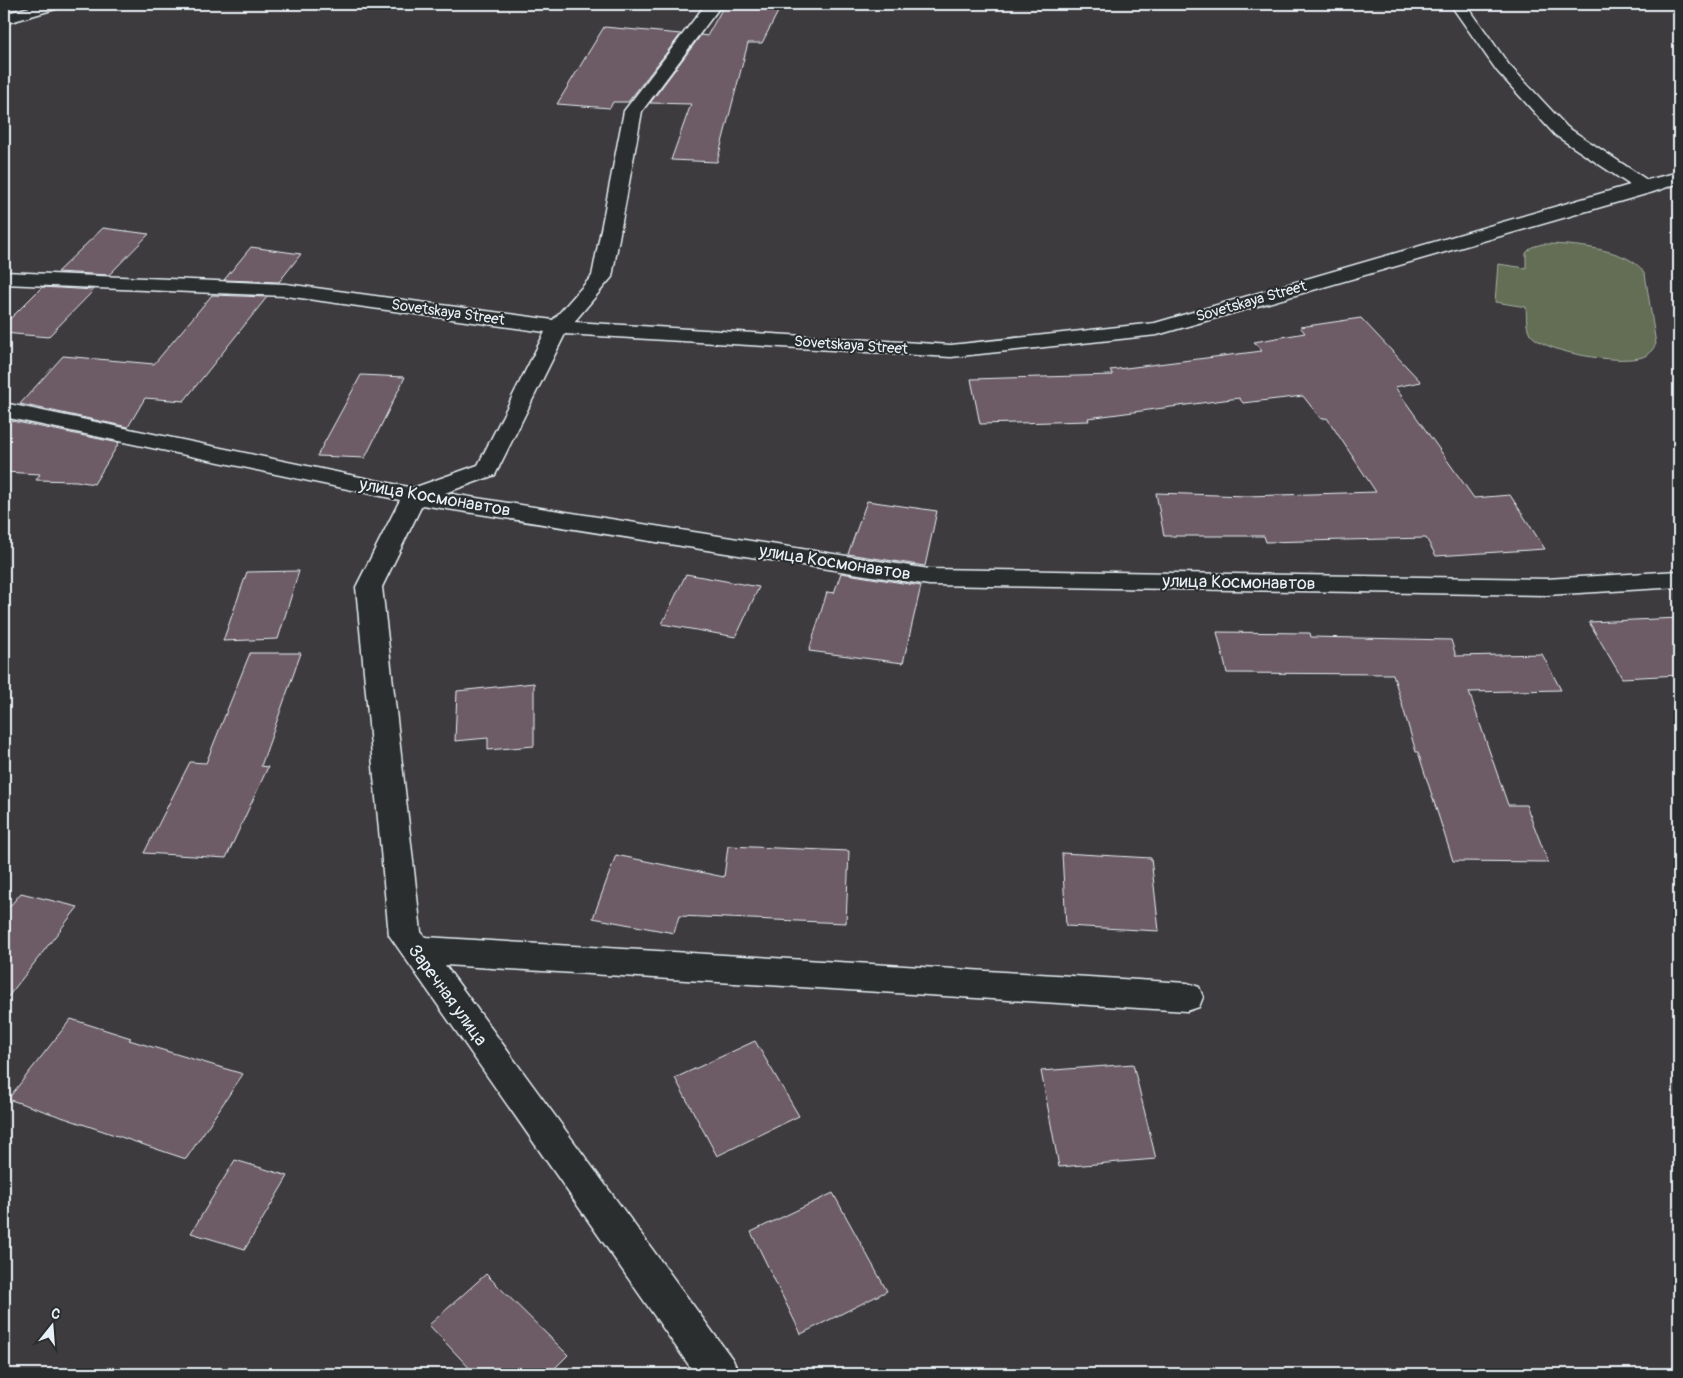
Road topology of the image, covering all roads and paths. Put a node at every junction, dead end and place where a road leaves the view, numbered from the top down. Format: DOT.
graph roads {
  1 [pos="57,4"];
  2 [pos="714,4"];
  3 [pos="1458,4"];
  4 [pos="4,19"];
  5 [pos="1679,177"];
  6 [pos="1646,188"];
  7 [pos="4,278"];
  8 [pos="558,327"];
  9 [pos="4,410"];
  10 [pos="414,496"];
  11 [pos="1679,579"];
  12 [pos="416,950"];
  13 [pos="1187,998"];
  14 [pos="719,1374"];
  1 -- 4 [label="street"];
  2 -- 8 [label="street"];
  3 -- 6 [label="street"];
  5 -- 6 [label="street, Sovetskaya Street"];
  6 -- 8 [label="street, Sovetskaya Street"];
  7 -- 8 [label="street, Sovetskaya Street"];
  8 -- 10 [label="street"];
  9 -- 10 [label="street, улица Космонавтов"];
  10 -- 11 [label="street, улица Космонавтов"];
  10 -- 12 [label="street, Заречная улица"];
  12 -- 13 [label="street"];
  12 -- 14 [label="street, Заречная улица"];
}
